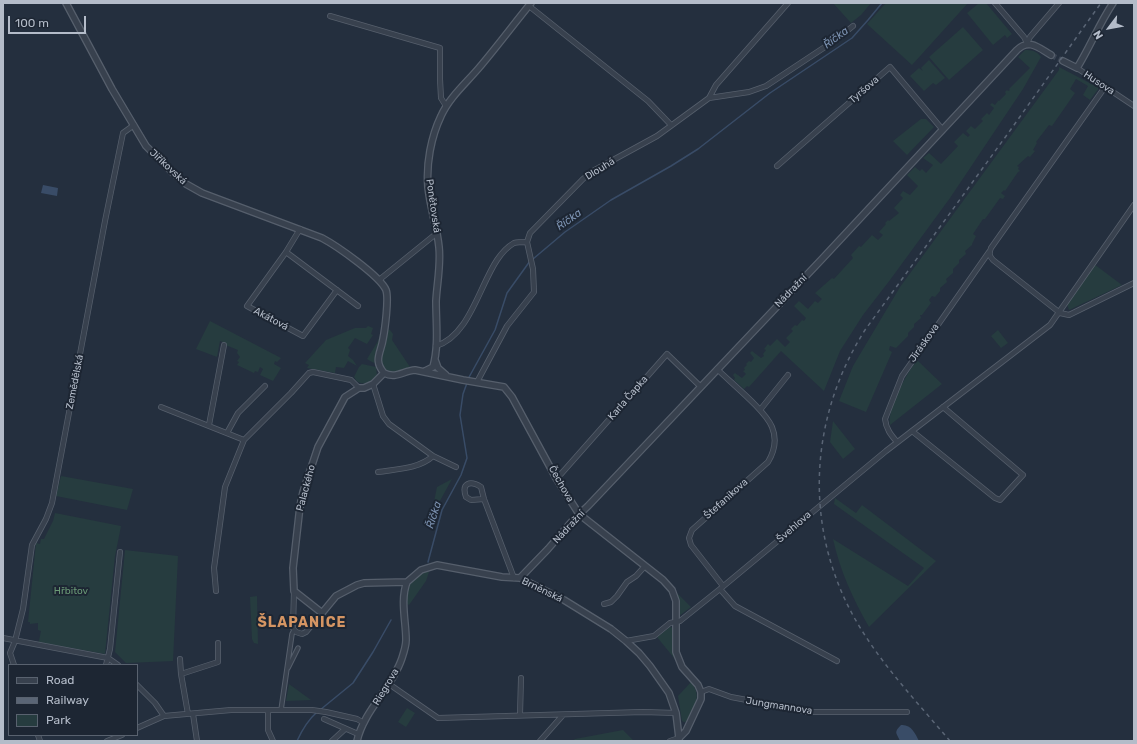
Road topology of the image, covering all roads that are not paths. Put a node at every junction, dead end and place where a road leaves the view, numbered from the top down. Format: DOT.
graph roads {
  1 [pos="66,3"];
  2 [pos="994,3"];
  3 [pos="1059,3"];
  4 [pos="1113,3"];
  5 [pos="530,4"];
  6 [pos="785,4"];
  7 [pos="330,16"];
  8 [pos="853,26"];
  9 [pos="1027,44"];
  10 [pos="1051,55"];
  11 [pos="1063,61"];
  12 [pos="1076,68"];
  13 [pos="1105,87"];
  14 [pos="709,98"];
  15 [pos="446,106"];
  16 [pos="1134,106"];
  17 [pos="134,125"];
  18 [pos="671,126"];
  19 [pos="942,129"];
  20 [pos="777,166"];
  21 [pos="1134,205"];
  22 [pos="300,229"];
  23 [pos="437,233"];
  24 [pos="527,242"];
  25 [pos="286,252"];
  26 [pos="989,252"];
  27 [pos="378,280"];
  28 [pos="1134,283"];
  29 [pos="337,290"];
  30 [pos="358,306"];
  31 [pos="1060,313"];
  32 [pos="224,345"];
  33 [pos="436,346"];
  34 [pos="435,354"];
  35 [pos="717,370"];
  36 [pos="424,372"];
  37 [pos="384,373"];
  38 [pos="788,375"];
  39 [pos="449,377"];
  40 [pos="475,382"];
  41 [pos="373,384"];
  42 [pos="265,386"];
  43 [pos="701,387"];
  44 [pos="358,388"];
  45 [pos="161,407"];
  46 [pos="943,407"];
  47 [pos="760,410"];
  48 [pos="209,425"];
  49 [pos="912,431"];
  50 [pos="227,433"];
  51 [pos="244,440"];
  52 [pos="897,442"];
  53 [pos="433,456"];
  54 [pos="456,467"];
  55 [pos="378,472"];
  56 [pos="556,478"];
  57 [pos="484,499"];
  58 [pos="579,514"];
  59 [pos="120,552"];
  60 [pos="645,566"];
  61 [pos="517,578"];
  62 [pos="407,582"];
  63 [pos="722,588"];
  64 [pos="216,591"];
  65 [pos="294,591"];
  66 [pos="604,604"];
  67 [pos="322,613"];
  68 [pos="676,622"];
  69 [pos="294,630"];
  70 [pos="3,638"];
  71 [pos="15,641"];
  72 [pos="626,641"];
  73 [pos="218,643"];
  74 [pos="298,648"];
  75 [pos="108,658"];
  76 [pos="180,659"];
  77 [pos="837,661"];
  78 [pos="14,664"];
  79 [pos="106,664"];
  80 [pos="117,664"];
  81 [pos="287,671"];
  82 [pos="181,674"];
  83 [pos="521,678"];
  84 [pos="389,684"];
  85 [pos="138,686"];
  86 [pos="701,692"];
  87 [pos="268,710"];
  88 [pos="281,710"];
  89 [pos="907,712"];
  90 [pos="676,713"];
  91 [pos="191,714"];
  92 [pos="520,715"];
  93 [pos="563,715"];
  94 [pos="164,716"];
  95 [pos="324,719"];
  96 [pos="364,723"];
  97 [pos="138,728"];
  98 [pos="345,729"];
  99 [pos="358,734"];
  100 [pos="120,736"];
  101 [pos="679,740"];
  102 [pos="108,741"];
  103 [pos="197,741"];
  104 [pos="273,741"];
  105 [pos="332,741"];
  106 [pos="357,741"];
  107 [pos="540,741"];
  108 [pos="670,741"];
  1 -- 17 [label="street, Jiříkovská"];
  2 -- 9 [label="street"];
  3 -- 9 [label="street, Nádražní"];
  4 -- 12 [label="street"];
  5 -- 15 [label="street, Ponětovská"];
  5 -- 18 [label="street"];
  6 -- 14 [label="street, Dlouhá"];
  7 -- 15 [label="street"];
  8 -- 14 [label="street"];
  9 -- 10 [label="street"];
  9 -- 19 [label="street, Nádražní"];
  11 -- 12 [label="street, Husova"];
  12 -- 13 [label="street, Husova"];
  13 -- 16 [label="street, Husova"];
  13 -- 26 [label="street, Jiráskova"];
  14 -- 18 [label="street, Dlouhá"];
  15 -- 23 [label="street, Ponětovská"];
  17 -- 22 [label="street, Jiříkovská"];
  17 -- 71 [label="street, Zemědělská"];
  18 -- 24 [label="street, Dlouhá"];
  19 -- 20 [label="street, Tyršova"];
  19 -- 35 [label="street, Nádražní"];
  21 -- 31 [label="street, Švehlova"];
  22 -- 25 [label="street, Akátová"];
  22 -- 27 [label="street, Jiříkovská"];
  23 -- 27 [label="street"];
  23 -- 33 [label="street, Ponětovská"];
  24 -- 33 [label="street"];
  24 -- 40 [label="street"];
  25 -- 29 [label="street"];
  25 -- 29 [label="street, Akátová"];
  26 -- 31 [label="street"];
  26 -- 52 [label="street, Jiráskova"];
  27 -- 37 [label="street"];
  28 -- 31 [label="street"];
  29 -- 30 [label="street"];
  31 -- 46 [label="street, Švehlova"];
  32 -- 48 [label="street"];
  33 -- 34 [label="street, Ponětovská"];
  34 -- 36 [label="street"];
  34 -- 39 [label="street"];
  35 -- 43 [label="street, Nádražní"];
  35 -- 47 [label="street, Štefanikova"];
  36 -- 37 [label="street, Čechova"];
  36 -- 39 [label="street, Čechova"];
  37 -- 41 [label="street"];
  38 -- 47 [label="street"];
  39 -- 40 [label="street, Čechova"];
  40 -- 56 [label="street, Čechova"];
  41 -- 44 [label="street"];
  41 -- 53 [label="street"];
  42 -- 50 [label="street"];
  43 -- 56 [label="street, Karla Čapka"];
  43 -- 58 [label="street, Nádražní"];
  44 -- 51 [label="street"];
  44 -- 65 [label="street, Palackého"];
  45 -- 48 [label="street"];
  46 -- 49 [label="street, Švehlova"];
  46 -- 49 [label="street"];
  47 -- 63 [label="street, Štefanikova"];
  48 -- 50 [label="street"];
  49 -- 52 [label="street, Švehlova"];
  50 -- 51 [label="street"];
  51 -- 64 [label="street"];
  52 -- 63 [label="street, Švehlova"];
  53 -- 54 [label="street"];
  53 -- 55 [label="street"];
  56 -- 58 [label="street, Čechova"];
  57 -- 57 [label="street"];
  57 -- 61 [label="street"];
  58 -- 60 [label="street, Čechova"];
  58 -- 61 [label="street, Nádražní"];
  59 -- 75 [label="street"];
  60 -- 66 [label="street"];
  60 -- 68 [label="street, Čechova"];
  61 -- 62 [label="street, Brněnská"];
  61 -- 72 [label="street, Brněnská"];
  62 -- 67 [label="street"];
  62 -- 84 [label="street, Riegrova"];
  63 -- 68 [label="street, Švehlova"];
  63 -- 77 [label="street"];
  65 -- 67 [label="street"];
  65 -- 69 [label="street"];
  67 -- 69 [label="street"];
  68 -- 72 [label="street"];
  68 -- 86 [label="street, Čechova"];
  69 -- 81 [label="street"];
  70 -- 71 [label="street"];
  71 -- 75 [label="street"];
  71 -- 78 [label="street, Zemědělská"];
  72 -- 90 [label="street, Brněnská"];
  73 -- 82 [label="street"];
  74 -- 81 [label="street"];
  75 -- 79 [label="street"];
  75 -- 80 [label="street"];
  76 -- 82 [label="street"];
  81 -- 88 [label="street"];
  82 -- 91 [label="street"];
  83 -- 92 [label="street"];
  84 -- 92 [label="street"];
  84 -- 96 [label="street, Riegrova"];
  85 -- 94 [label="street"];
  86 -- 89 [label="street, Jungmannova"];
  86 -- 101 [label="street"];
  87 -- 88 [label="street"];
  87 -- 91 [label="street"];
  87 -- 104 [label="street"];
  88 -- 96 [label="street"];
  90 -- 93 [label="street"];
  90 -- 101 [label="street, Brněnská"];
  91 -- 94 [label="street"];
  91 -- 103 [label="street"];
  92 -- 93 [label="street"];
  93 -- 107 [label="street"];
  94 -- 97 [label="street"];
  95 -- 98 [label="street"];
  96 -- 99 [label="street, Riegrova"];
  98 -- 99 [label="street"];
  98 -- 105 [label="street"];
  99 -- 106 [label="street, Riegrova"];
  100 -- 102 [label="street"];
  101 -- 108 [label="street"];
}
